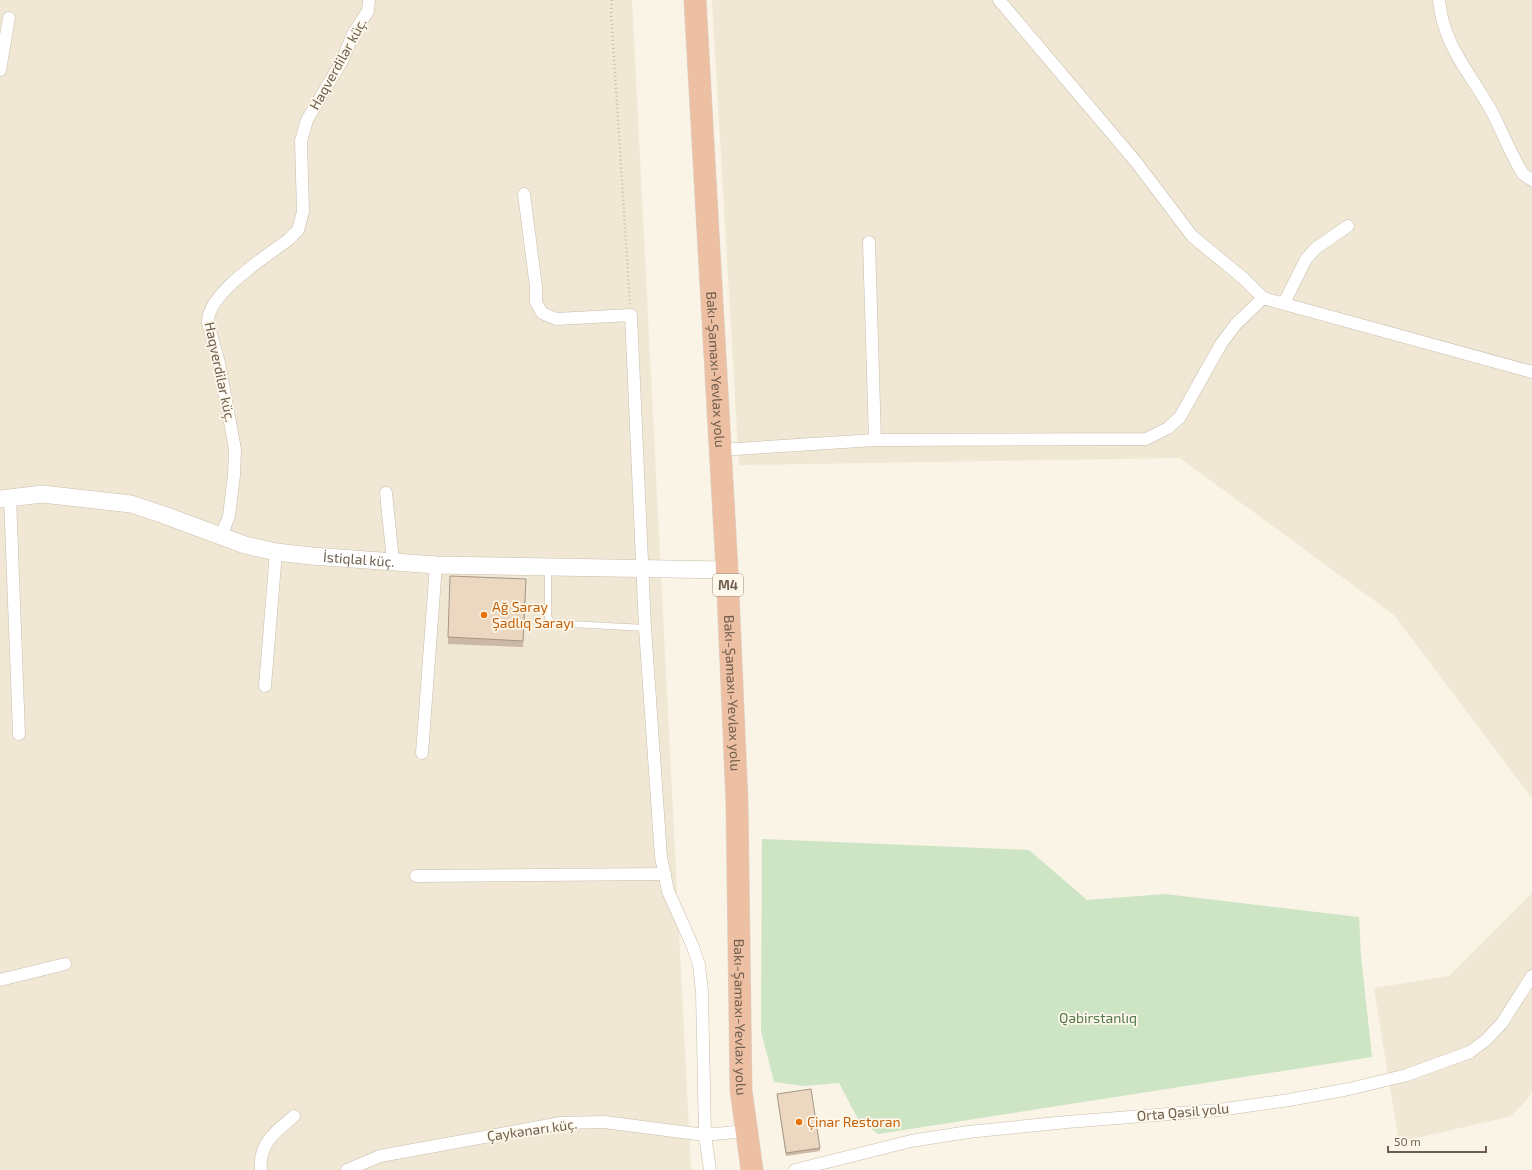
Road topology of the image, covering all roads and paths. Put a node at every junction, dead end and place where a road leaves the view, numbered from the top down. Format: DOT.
graph roads {
  1 [pos="369,0"];
  2 [pos="612,0"];
  3 [pos="695,0"];
  4 [pos="999,0"];
  5 [pos="1439,0"];
  6 [pos="9,18"];
  7 [pos="0,70"];
  8 [pos="1532,180"];
  9 [pos="524,194"];
  10 [pos="1348,226"];
  11 [pos="869,242"];
  12 [pos="1263,298"];
  13 [pos="1284,303"];
  14 [pos="631,315"];
  15 [pos="1532,372"];
  16 [pos="875,440"];
  17 [pos="720,450"];
  18 [pos="386,493"];
  19 [pos="5,498"];
  20 [pos="222,536"];
  21 [pos="276,552"];
  22 [pos="393,561"];
  23 [pos="436,564"];
  24 [pos="548,566"];
  25 [pos="642,568"];
  26 [pos="727,570"];
  27 [pos="645,628"];
  28 [pos="265,686"];
  29 [pos="19,734"];
  30 [pos="422,753"];
  31 [pos="665,874"];
  32 [pos="416,876"];
  33 [pos="65,964"];
  34 [pos="1532,976"];
  35 [pos="0,980"];
  36 [pos="294,1116"];
  37 [pos="745,1131"];
  38 [pos="705,1135"];
  39 [pos="261,1170"];
  40 [pos="347,1170"];
  41 [pos="710,1170"];
  42 [pos="752,1170"];
  43 [pos="795,1170"];
  1 -- 20 [label="street, Haqverdilər küç."];
  2 -- 14 [label="path"];
  3 -- 17 [label="highway, Bakı-Şamaxı-Yevlax yolu / M4"];
  4 -- 12 [label="street"];
  5 -- 8 [label="street"];
  6 -- 7 [label="street"];
  9 -- 14 [label="street"];
  10 -- 13 [label="street"];
  11 -- 16 [label="street"];
  12 -- 13 [label="street"];
  12 -- 16 [label="street"];
  13 -- 15 [label="street"];
  14 -- 25 [label="street"];
  16 -- 17 [label="street"];
  17 -- 26 [label="highway, Bakı-Şamaxı-Yevlax yolu / M4"];
  18 -- 22 [label="street"];
  19 -- 20 [label="street, İstiqlal küç."];
  19 -- 29 [label="street"];
  20 -- 21 [label="street, İstiqlal küç."];
  21 -- 22 [label="street, İstiqlal küç."];
  21 -- 28 [label="street"];
  22 -- 23 [label="street, İstiqlal küç."];
  23 -- 24 [label="street, İstiqlal küç."];
  23 -- 30 [label="street"];
  24 -- 25 [label="street, İstiqlal küç."];
  24 -- 27 [label="lane"];
  25 -- 26 [label="street, İstiqlal küç."];
  25 -- 27 [label="street"];
  26 -- 37 [label="highway, Bakı-Şamaxı-Yevlax yolu / M4"];
  27 -- 31 [label="street"];
  31 -- 32 [label="street"];
  31 -- 38 [label="street"];
  33 -- 35 [label="street"];
  34 -- 43 [label="street, Orta Qəsil yolu"];
  36 -- 39 [label="street"];
  37 -- 38 [label="street, Çaykənarı küç."];
  37 -- 42 [label="highway, Bakı-Şamaxı-Yevlax yolu / M4"];
  38 -- 40 [label="street, Çaykənarı küç."];
  38 -- 41 [label="street"];
}
